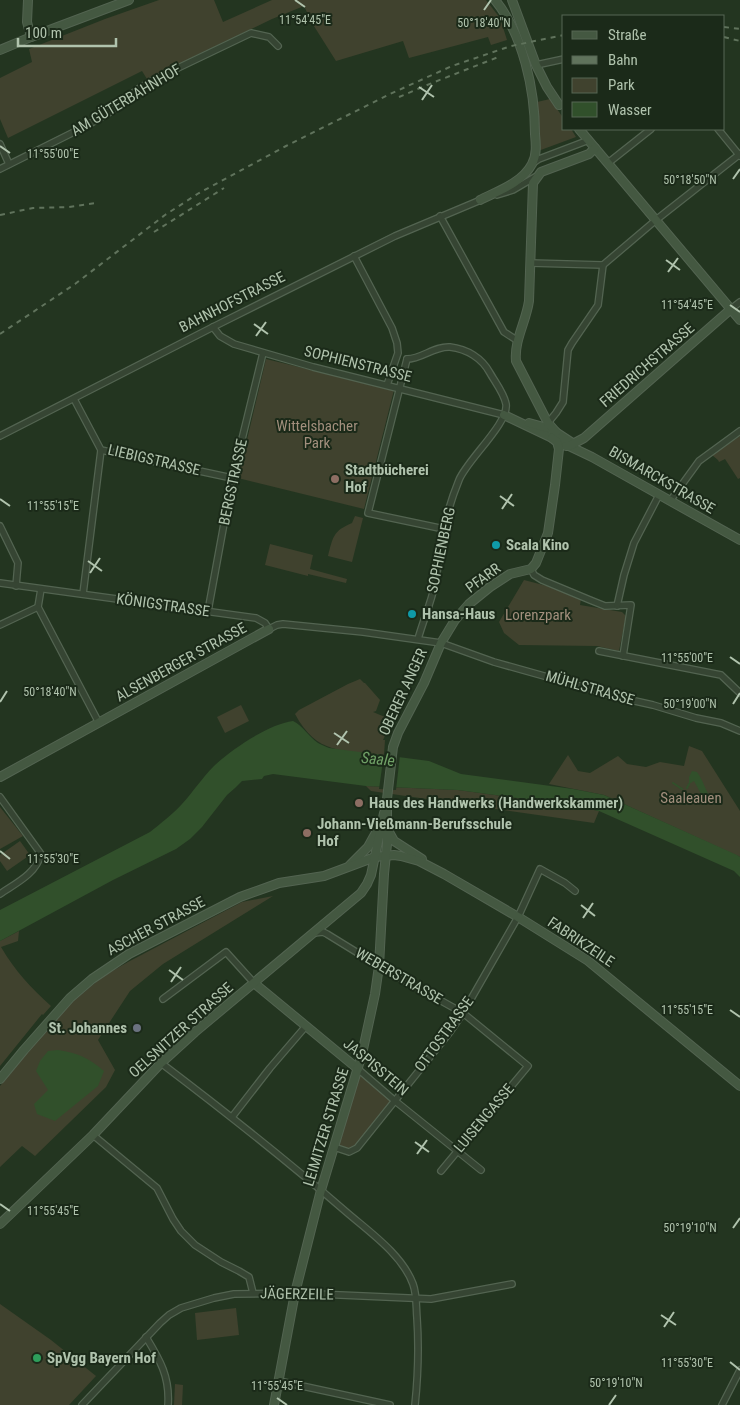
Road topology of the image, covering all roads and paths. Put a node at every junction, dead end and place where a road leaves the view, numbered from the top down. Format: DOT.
graph roads {
  1 [pos="28,0"];
  2 [pos="129,0"];
  3 [pos="495,0"];
  4 [pos="502,0"];
  5 [pos="514,0"];
  6 [pos="504,12"];
  7 [pos="31,37"];
  8 [pos="278,46"];
  9 [pos="0,50"];
  10 [pos="524,59"];
  11 [pos="562,59"];
  12 [pos="536,65"];
  13 [pos="562,108"];
  14 [pos="580,130"];
  15 [pos="650,130"];
  16 [pos="719,130"];
  17 [pos="589,140"];
  18 [pos="0,144"];
  19 [pos="595,148"];
  20 [pos="740,155"];
  21 [pos="608,163"];
  22 [pos="10,164"];
  23 [pos="533,164"];
  24 [pos="0,169"];
  25 [pos="541,172"];
  26 [pos="480,200"];
  27 [pos="440,216"];
  28 [pos="656,220"];
  29 [pos="354,256"];
  30 [pos="530,263"];
  31 [pos="603,265"];
  32 [pos="740,302"];
  33 [pos="731,309"];
  34 [pos="740,320"];
  35 [pos="213,327"];
  36 [pos="518,341"];
  37 [pos="263,353"];
  38 [pos="398,353"];
  39 [pos="407,359"];
  40 [pos="387,385"];
  41 [pos="399,388"];
  42 [pos="74,398"];
  43 [pos="504,416"];
  44 [pos="546,425"];
  45 [pos="534,429"];
  46 [pos="590,432"];
  47 [pos="740,432"];
  48 [pos="554,435"];
  49 [pos="0,436"];
  50 [pos="571,445"];
  51 [pos="102,450"];
  52 [pos="559,452"];
  53 [pos="592,457"];
  54 [pos="232,478"];
  55 [pos="555,485"];
  56 [pos="659,495"];
  57 [pos="670,501"];
  58 [pos="0,526"];
  59 [pos="444,530"];
  60 [pos="740,540"];
  61 [pos="531,568"];
  62 [pos="0,584"];
  63 [pos="16,586"];
  64 [pos="41,589"];
  65 [pos="83,594"];
  66 [pos="617,606"];
  67 [pos="38,607"];
  68 [pos="208,611"];
  69 [pos="0,625"];
  70 [pos="269,629"];
  71 [pos="418,639"];
  72 [pos="441,642"];
  73 [pos="599,651"];
  74 [pos="623,656"];
  75 [pos="740,693"];
  76 [pos="98,723"];
  77 [pos="740,731"];
  78 [pos="0,776"];
  79 [pos="387,795"];
  80 [pos="0,797"];
  81 [pos="383,818"];
  82 [pos="388,827"];
  83 [pos="386,855"];
  84 [pos="375,857"];
  85 [pos="338,872"];
  86 [pos="444,874"];
  87 [pos="575,891"];
  88 [pos="0,894"];
  89 [pos="518,917"];
  90 [pos="314,933"];
  91 [pos="379,966"];
  92 [pos="254,983"];
  93 [pos="163,999"];
  94 [pos="464,1013"];
  95 [pos="306,1026"];
  96 [pos="161,1063"];
  97 [pos="528,1066"];
  98 [pos="358,1070"];
  99 [pos="0,1079"];
  100 [pos="740,1086"];
  101 [pos="394,1100"];
  102 [pos="232,1117"];
  103 [pos="93,1135"];
  104 [pos="334,1147"];
  105 [pos="457,1151"];
  106 [pos="481,1170"];
  107 [pos="441,1171"];
  108 [pos="321,1190"];
  109 [pos="0,1224"];
  110 [pos="512,1284"];
  111 [pos="252,1293"];
  112 [pos="295,1293"];
  113 [pos="416,1299"];
  114 [pos="146,1337"];
  115 [pos="740,1370"];
  116 [pos="279,1381"];
  117 [pos="82,1405"];
  118 [pos="168,1405"];
  119 [pos="274,1405"];
  120 [pos="390,1405"];
  121 [pos="415,1405"];
  122 [pos="722,1405"];
  1 -- 7 [label="main road"];
  2 -- 7 [label="main road"];
  3 -- 6 [label="main road"];
  4 -- 6 [label="main road"];
  5 -- 12 [label="main road"];
  6 -- 10 [label="main road"];
  7 -- 9 [label="main road"];
  8 -- 22 [label="street, AM GÜTERBAHNHOF"];
  10 -- 13 [label="main road"];
  10 -- 23 [label="main road"];
  11 -- 12 [label="street"];
  12 -- 13 [label="main road"];
  14 -- 17 [label="main road"];
  15 -- 21 [label="street"];
  16 -- 20 [label="street"];
  17 -- 19 [label="main road"];
  17 -- 23 [label="street"];
  18 -- 22 [label="street"];
  19 -- 21 [label="main road"];
  19 -- 25 [label="main road"];
  20 -- 28 [label="street"];
  21 -- 28 [label="main road"];
  22 -- 24 [label="street, AM GÜTERBAHNHOF"];
  23 -- 26 [label="main road, BAHNHOFSTRASSE"];
  25 -- 26 [label="street, BAHNHOFSTRASSE"];
  25 -- 30 [label="main road"];
  26 -- 27 [label="street, BAHNHOFSTRASSE"];
  27 -- 29 [label="street, BAHNHOFSTRASSE"];
  27 -- 36 [label="street"];
  28 -- 31 [label="street"];
  28 -- 33 [label="main road"];
  29 -- 35 [label="street, BAHNHOFSTRASSE"];
  29 -- 38 [label="street"];
  30 -- 31 [label="street"];
  30 -- 36 [label="main road"];
  31 -- 44 [label="street"];
  32 -- 33 [label="street, FRIEDRICHSTRASSE"];
  33 -- 34 [label="main road"];
  33 -- 46 [label="main road, FRIEDRICHSTRASSE"];
  35 -- 37 [label="street, SOPHIENSTRASSE"];
  35 -- 42 [label="street, BAHNHOFSTRASSE"];
  36 -- 44 [label="main road"];
  37 -- 40 [label="street, SOPHIENSTRASSE"];
  37 -- 54 [label="street, BERGSTRASSE"];
  38 -- 39 [label="street"];
  38 -- 40 [label="street"];
  39 -- 41 [label="street"];
  39 -- 43 [label="street"];
  40 -- 41 [label="street, SOPHIENSTRASSE"];
  41 -- 43 [label="street, SOPHIENSTRASSE"];
  41 -- 59 [label="street"];
  42 -- 49 [label="street, BAHNHOFSTRASSE"];
  42 -- 51 [label="street, LIEBIGSTRASSE"];
  43 -- 44 [label="main road, SOPHIENSTRASSE"];
  43 -- 45 [label="main road, SOPHIENSTRASSE"];
  43 -- 59 [label="street, SOPHIENBERG"];
  44 -- 45 [label="street"];
  44 -- 48 [label="main road"];
  45 -- 48 [label="main road, SOPHIENSTRASSE"];
  46 -- 50 [label="main road, FRIEDRICHSTRASSE"];
  46 -- 53 [label="main road"];
  47 -- 57 [label="street"];
  48 -- 50 [label="main road, SOPHIENSTRASSE"];
  48 -- 52 [label="main road"];
  50 -- 52 [label="main road"];
  50 -- 53 [label="main road, SOPHIENSTRASSE"];
  50 -- 55 [label="main road"];
  51 -- 54 [label="street, LIEBIGSTRASSE"];
  51 -- 65 [label="street"];
  52 -- 55 [label="main road"];
  53 -- 56 [label="main road, BISMARCKSTRASSE"];
  54 -- 68 [label="street, BERGSTRASSE"];
  55 -- 61 [label="main road"];
  56 -- 57 [label="main road, BISMARCKSTRASSE"];
  56 -- 66 [label="street"];
  57 -- 60 [label="main road, BISMARCKSTRASSE"];
  58 -- 63 [label="street"];
  59 -- 71 [label="street, SOPHIENBERG"];
  61 -- 66 [label="street"];
  61 -- 72 [label="main road, PFARR"];
  62 -- 63 [label="street, KÖNIGSTRASSE"];
  63 -- 64 [label="street, KÖNIGSTRASSE"];
  64 -- 65 [label="street, KÖNIGSTRASSE"];
  64 -- 67 [label="street"];
  65 -- 68 [label="street, KÖNIGSTRASSE"];
  66 -- 74 [label="street"];
  67 -- 69 [label="street"];
  67 -- 76 [label="street"];
  68 -- 70 [label="street, KÖNIGSTRASSE"];
  70 -- 71 [label="street"];
  70 -- 76 [label="main road, ALSENBERGER STRASSE"];
  71 -- 72 [label="street"];
  72 -- 77 [label="street, MÜHLSTRASSE"];
  72 -- 79 [label="main road, OBERER ANGER"];
  73 -- 74 [label="street"];
  74 -- 75 [label="street"];
  76 -- 78 [label="main road, ALSENBERGER STRASSE"];
  79 -- 81 [label="main road"];
  79 -- 82 [label="main road, LEIMITZER STRASSE"];
  80 -- 88 [label="street"];
  81 -- 84 [label="main road, OELSNITZER STRASSE"];
  81 -- 85 [label="main road, ASCHER STRASSE"];
  82 -- 83 [label="main road, LEIMITZER STRASSE"];
  82 -- 86 [label="main road"];
  83 -- 84 [label="main road, ASCHER STRASSE"];
  83 -- 86 [label="main road, FABRIKZEILE"];
  83 -- 91 [label="main road, LEIMITZER STRASSE"];
  84 -- 85 [label="main road, ASCHER STRASSE"];
  84 -- 90 [label="main road, OELSNITZER STRASSE"];
  85 -- 99 [label="main road, ASCHER STRASSE"];
  86 -- 89 [label="main road, FABRIKZEILE"];
  87 -- 89 [label="street, OTTOSTRASSE"];
  89 -- 94 [label="street, OTTOSTRASSE"];
  89 -- 100 [label="main road, FABRIKZEILE"];
  90 -- 91 [label="street, WEBERSTRASSE"];
  90 -- 92 [label="main road, OELSNITZER STRASSE"];
  91 -- 94 [label="street, WEBERSTRASSE"];
  91 -- 98 [label="main road, LEIMITZER STRASSE"];
  92 -- 93 [label="street"];
  92 -- 95 [label="main road, JASPISSTEIN"];
  92 -- 96 [label="main road, OELSNITZER STRASSE"];
  94 -- 97 [label="street, WEBERSTRASSE"];
  94 -- 101 [label="street, OTTOSTRASSE"];
  95 -- 98 [label="main road, JASPISSTEIN"];
  95 -- 102 [label="street"];
  96 -- 102 [label="street"];
  96 -- 103 [label="main road, OELSNITZER STRASSE"];
  97 -- 105 [label="street, LUISENGASSE"];
  98 -- 101 [label="street, JASPISSTEIN"];
  98 -- 104 [label="main road, LEIMITZER STRASSE"];
  101 -- 104 [label="street, OTTOSTRASSE"];
  101 -- 105 [label="street, JASPISSTEIN"];
  102 -- 108 [label="street"];
  103 -- 109 [label="main road, OELSNITZER STRASSE"];
  103 -- 111 [label="street, JÄGERZEILE"];
  104 -- 108 [label="main road, LEIMITZER STRASSE"];
  105 -- 106 [label="street, JASPISSTEIN"];
  105 -- 107 [label="street, LUISENGASSE"];
  108 -- 112 [label="main road, LEIMITZER STRASSE"];
  108 -- 113 [label="street"];
  110 -- 113 [label="street, JÄGERZEILE"];
  111 -- 112 [label="street, JÄGERZEILE"];
  111 -- 114 [label="street"];
  112 -- 113 [label="street, JÄGERZEILE"];
  112 -- 116 [label="main road, LEIMITZER STRASSE"];
  113 -- 121 [label="street"];
  114 -- 117 [label="street"];
  114 -- 118 [label="street"];
  115 -- 122 [label="street"];
  116 -- 119 [label="main road, LEIMITZER STRASSE"];
  116 -- 120 [label="street"];
}
